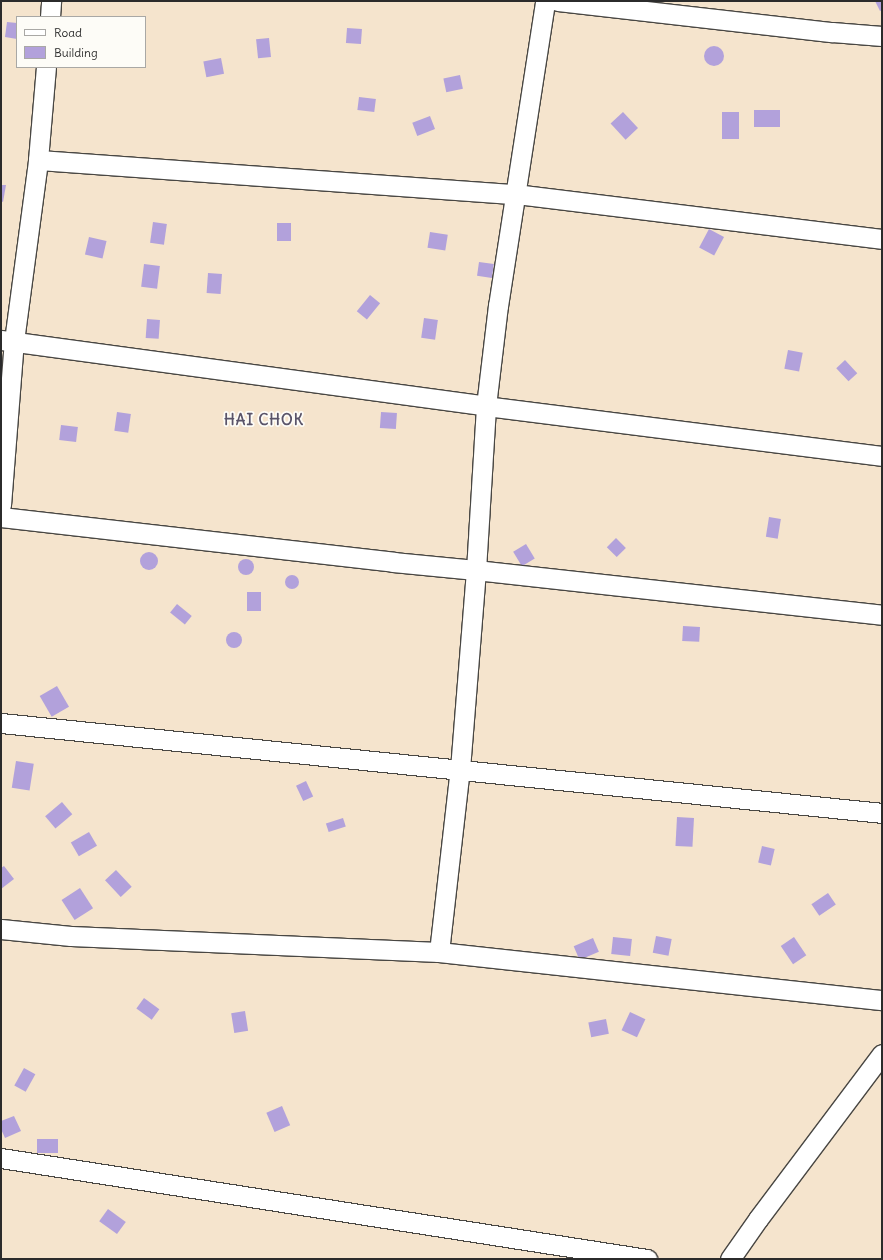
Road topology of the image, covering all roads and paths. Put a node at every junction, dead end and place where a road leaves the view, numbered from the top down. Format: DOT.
graph roads {
  1 [pos="51,1"];
  2 [pos="545,1"];
  3 [pos="558,1"];
  4 [pos="50,16"];
  5 [pos="882,36"];
  6 [pos="46,68"];
  7 [pos="38,160"];
  8 [pos="516,194"];
  9 [pos="882,239"];
  10 [pos="7,340"];
  11 [pos="486,406"];
  12 [pos="882,456"];
  13 [pos="1,506"];
  14 [pos="1,517"];
  15 [pos="476,570"];
  16 [pos="882,615"];
  17 [pos="1,723"];
  18 [pos="460,769"];
  19 [pos="882,813"];
  20 [pos="1,929"];
  21 [pos="439,952"];
  22 [pos="882,1000"];
  23 [pos="882,1054"];
  24 [pos="1,1158"];
  25 [pos="647,1259"];
  26 [pos="730,1259"];
  1 -- 4 [label="street"];
  2 -- 8 [label="street"];
  3 -- 5 [label="street"];
  6 -- 7 [label="street"];
  7 -- 8 [label="street"];
  7 -- 10 [label="street"];
  8 -- 9 [label="street"];
  8 -- 11 [label="street"];
  10 -- 11 [label="street"];
  10 -- 13 [label="street"];
  11 -- 12 [label="street"];
  11 -- 15 [label="street"];
  14 -- 15 [label="street"];
  15 -- 16 [label="street"];
  15 -- 18 [label="street"];
  17 -- 18 [label="street"];
  18 -- 19 [label="street"];
  18 -- 21 [label="street"];
  20 -- 21 [label="street"];
  21 -- 22 [label="street"];
  23 -- 26 [label="street"];
  24 -- 25 [label="street"];
}
